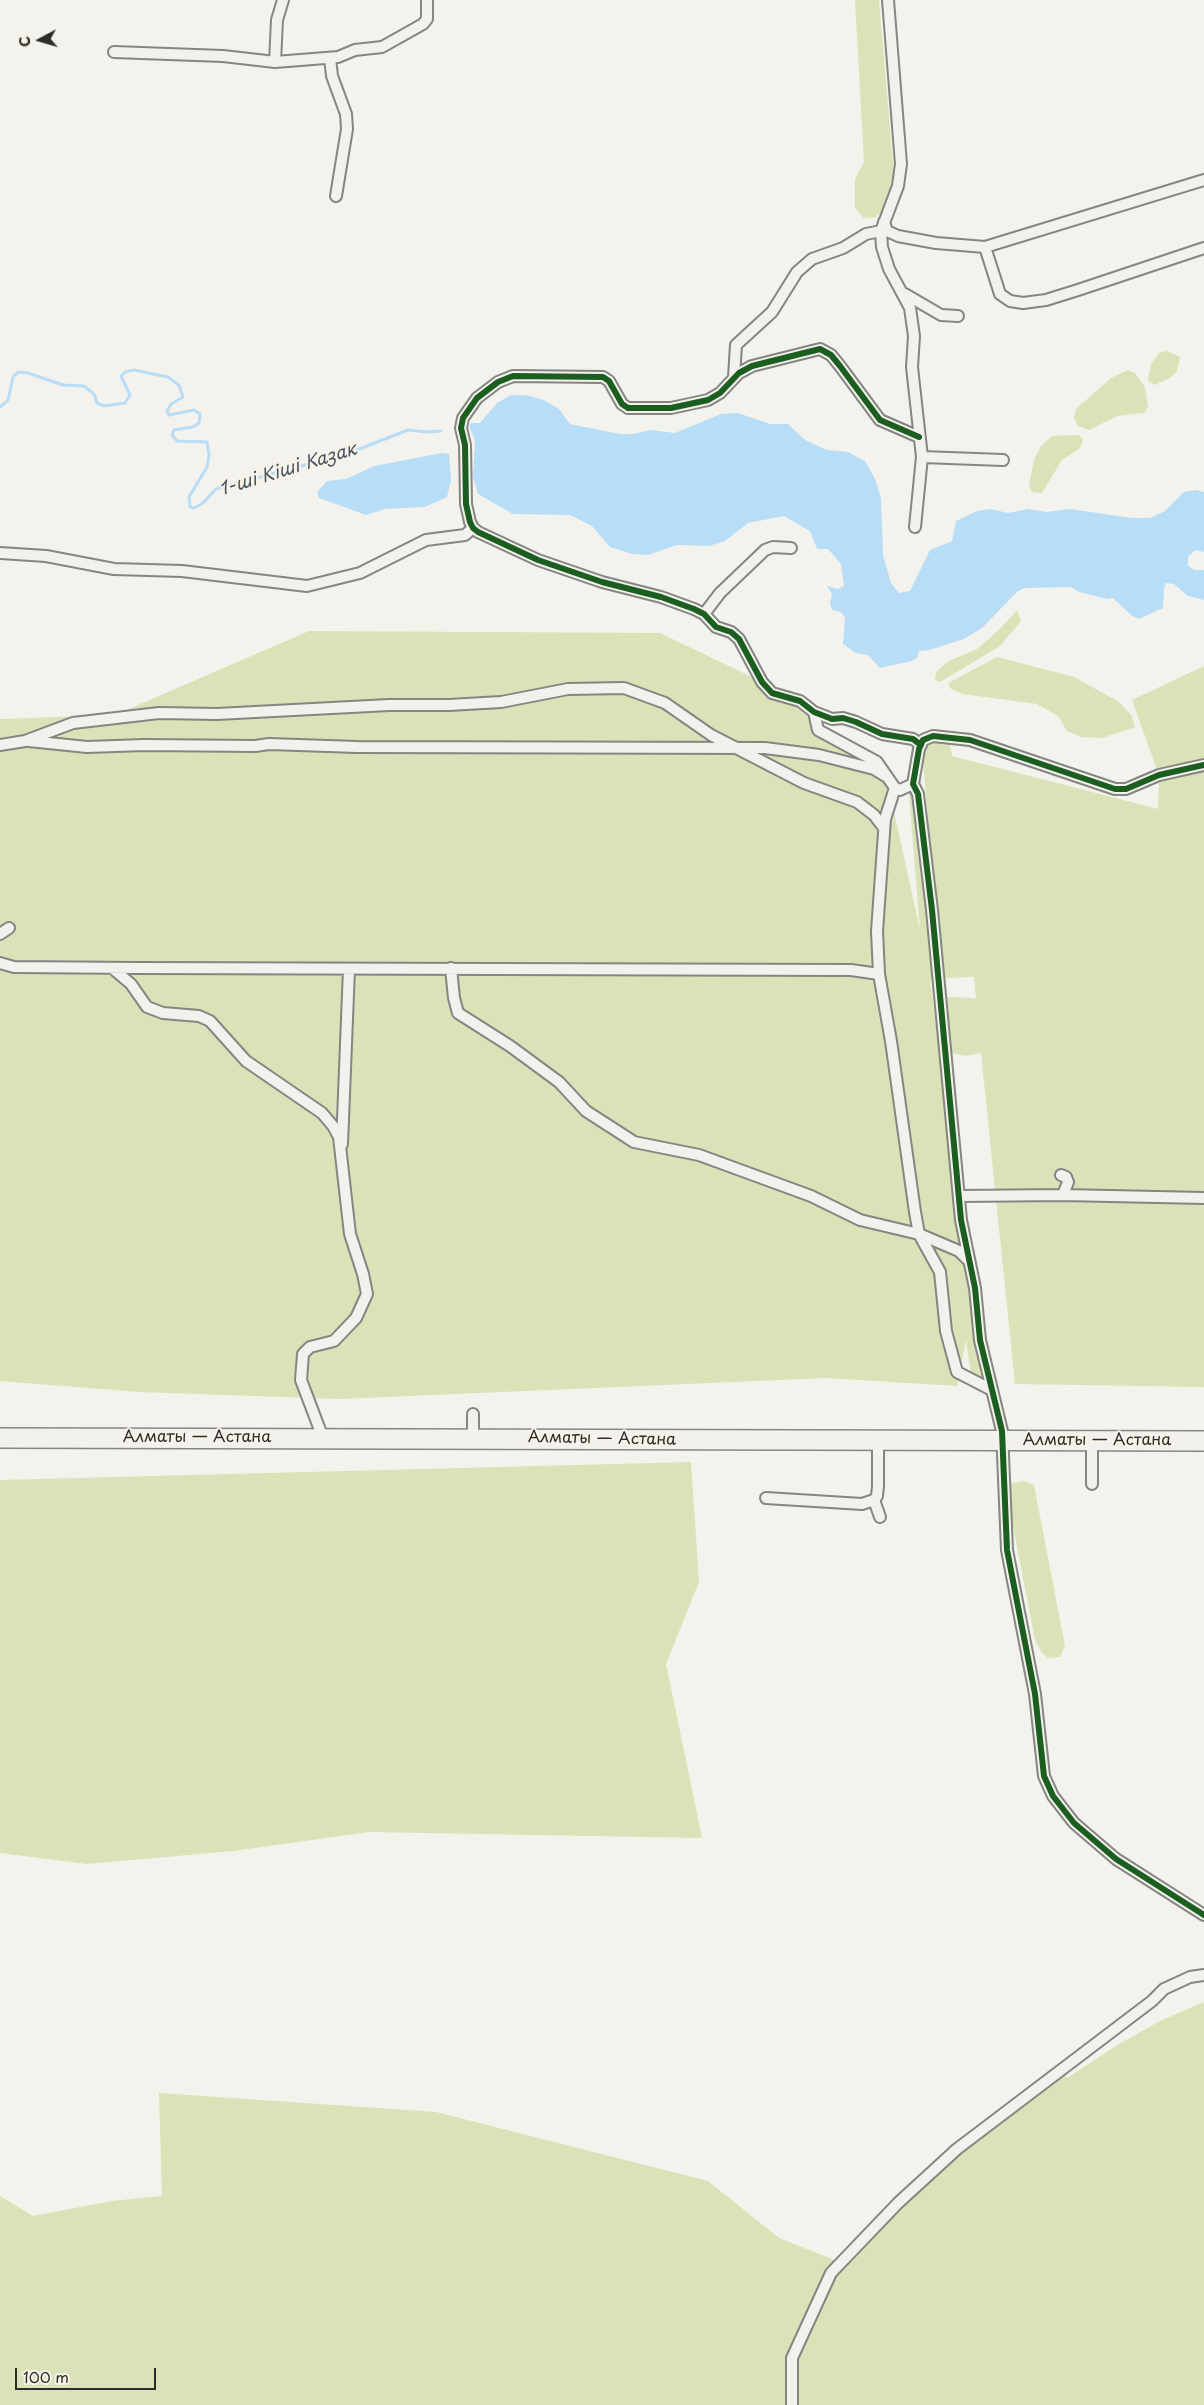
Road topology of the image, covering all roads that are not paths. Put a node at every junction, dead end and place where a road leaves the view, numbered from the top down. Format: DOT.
graph roads {
  1 [pos="283,0"];
  2 [pos="428,0"];
  3 [pos="888,0"];
  4 [pos="114,52"];
  5 [pos="330,58"];
  6 [pos="275,62"];
  7 [pos="1204,180"];
  8 [pos="336,196"];
  9 [pos="882,226"];
  10 [pos="985,247"];
  11 [pos="1204,248"];
  12 [pos="903,293"];
  13 [pos="958,316"];
  14 [pos="741,368"];
  15 [pos="919,437"];
  16 [pos="922,456"];
  17 [pos="1003,460"];
  18 [pos="915,527"];
  19 [pos="473,528"];
  20 [pos="791,548"];
  21 [pos="0,553"];
  22 [pos="704,614"];
  23 [pos="814,712"];
  24 [pos="25,741"];
  25 [pos="0,745"];
  26 [pos="921,745"];
  27 [pos="734,748"];
  28 [pos="1204,765"];
  29 [pos="887,777"];
  30 [pos="913,784"];
  31 [pos="895,788"];
  32 [pos="884,828"];
  33 [pos="9,928"];
  34 [pos="0,934"];
  35 [pos="0,963"];
  36 [pos="112,968"];
  37 [pos="451,968"];
  38 [pos="349,970"];
  39 [pos="879,974"];
  40 [pos="341,1150"];
  41 [pos="1061,1175"];
  42 [pos="1063,1195"];
  43 [pos="959,1196"];
  44 [pos="1203,1200"];
  45 [pos="919,1234"];
  46 [pos="968,1260"];
  47 [pos="990,1389"];
  48 [pos="473,1414"];
  49 [pos="0,1438"];
  50 [pos="323,1438"];
  51 [pos="473,1438"];
  52 [pos="1092,1441"];
  53 [pos="1204,1441"];
  54 [pos="878,1442"];
  55 [pos="1003,1442"];
  56 [pos="1092,1484"];
  57 [pos="766,1498"];
  58 [pos="874,1500"];
  59 [pos="880,1517"];
  60 [pos="1204,1915"];
  61 [pos="1204,1975"];
  62 [pos="792,2405"];
  1 -- 6 [label="street"];
  2 -- 5 [label="street"];
  3 -- 9 [label="street"];
  4 -- 6 [label="street"];
  5 -- 6 [label="street"];
  5 -- 8 [label="street"];
  7 -- 10 [label="street"];
  9 -- 10 [label="street"];
  9 -- 12 [label="street"];
  9 -- 14 [label="street"];
  10 -- 11 [label="street"];
  12 -- 13 [label="street"];
  12 -- 15 [label="street"];
  14 -- 15 [label="street"];
  14 -- 19 [label="street"];
  15 -- 16 [label="street"];
  16 -- 17 [label="street"];
  16 -- 18 [label="street"];
  19 -- 21 [label="street"];
  19 -- 22 [label="street"];
  20 -- 22 [label="street"];
  22 -- 23 [label="street"];
  23 -- 26 [label="street"];
  23 -- 29 [label="street"];
  24 -- 25 [label="street"];
  24 -- 27 [label="street"];
  24 -- 27 [label="street"];
  26 -- 28 [label="street"];
  26 -- 30 [label="street"];
  27 -- 29 [label="street"];
  27 -- 32 [label="street"];
  29 -- 31 [label="street"];
  30 -- 31 [label="street"];
  30 -- 43 [label="street"];
  31 -- 32 [label="street"];
  32 -- 39 [label="street"];
  33 -- 34 [label="street"];
  35 -- 36 [label="street"];
  36 -- 38 [label="street"];
  36 -- 40 [label="street"];
  37 -- 38 [label="street"];
  37 -- 39 [label="street"];
  37 -- 45 [label="street"];
  38 -- 40 [label="street"];
  39 -- 45 [label="street"];
  40 -- 50 [label="street"];
  41 -- 42 [label="street"];
  42 -- 43 [label="street"];
  42 -- 44 [label="street"];
  43 -- 46 [label="street"];
  45 -- 46 [label="street"];
  45 -- 47 [label="street"];
  46 -- 47 [label="street"];
  47 -- 55 [label="street"];
  48 -- 51 [label="street"];
  49 -- 50 [label="highway, Алматы — Астана"];
  50 -- 51 [label="highway, Алматы — Астана"];
  51 -- 54 [label="highway, Алматы — Астана"];
  52 -- 53 [label="highway, Алматы — Астана"];
  52 -- 55 [label="highway, Алматы — Астана"];
  52 -- 56 [label="street"];
  54 -- 55 [label="highway, Алматы — Астана"];
  54 -- 58 [label="street"];
  55 -- 60 [label="street"];
  57 -- 58 [label="street"];
  58 -- 59 [label="street"];
  61 -- 62 [label="street"];
}
